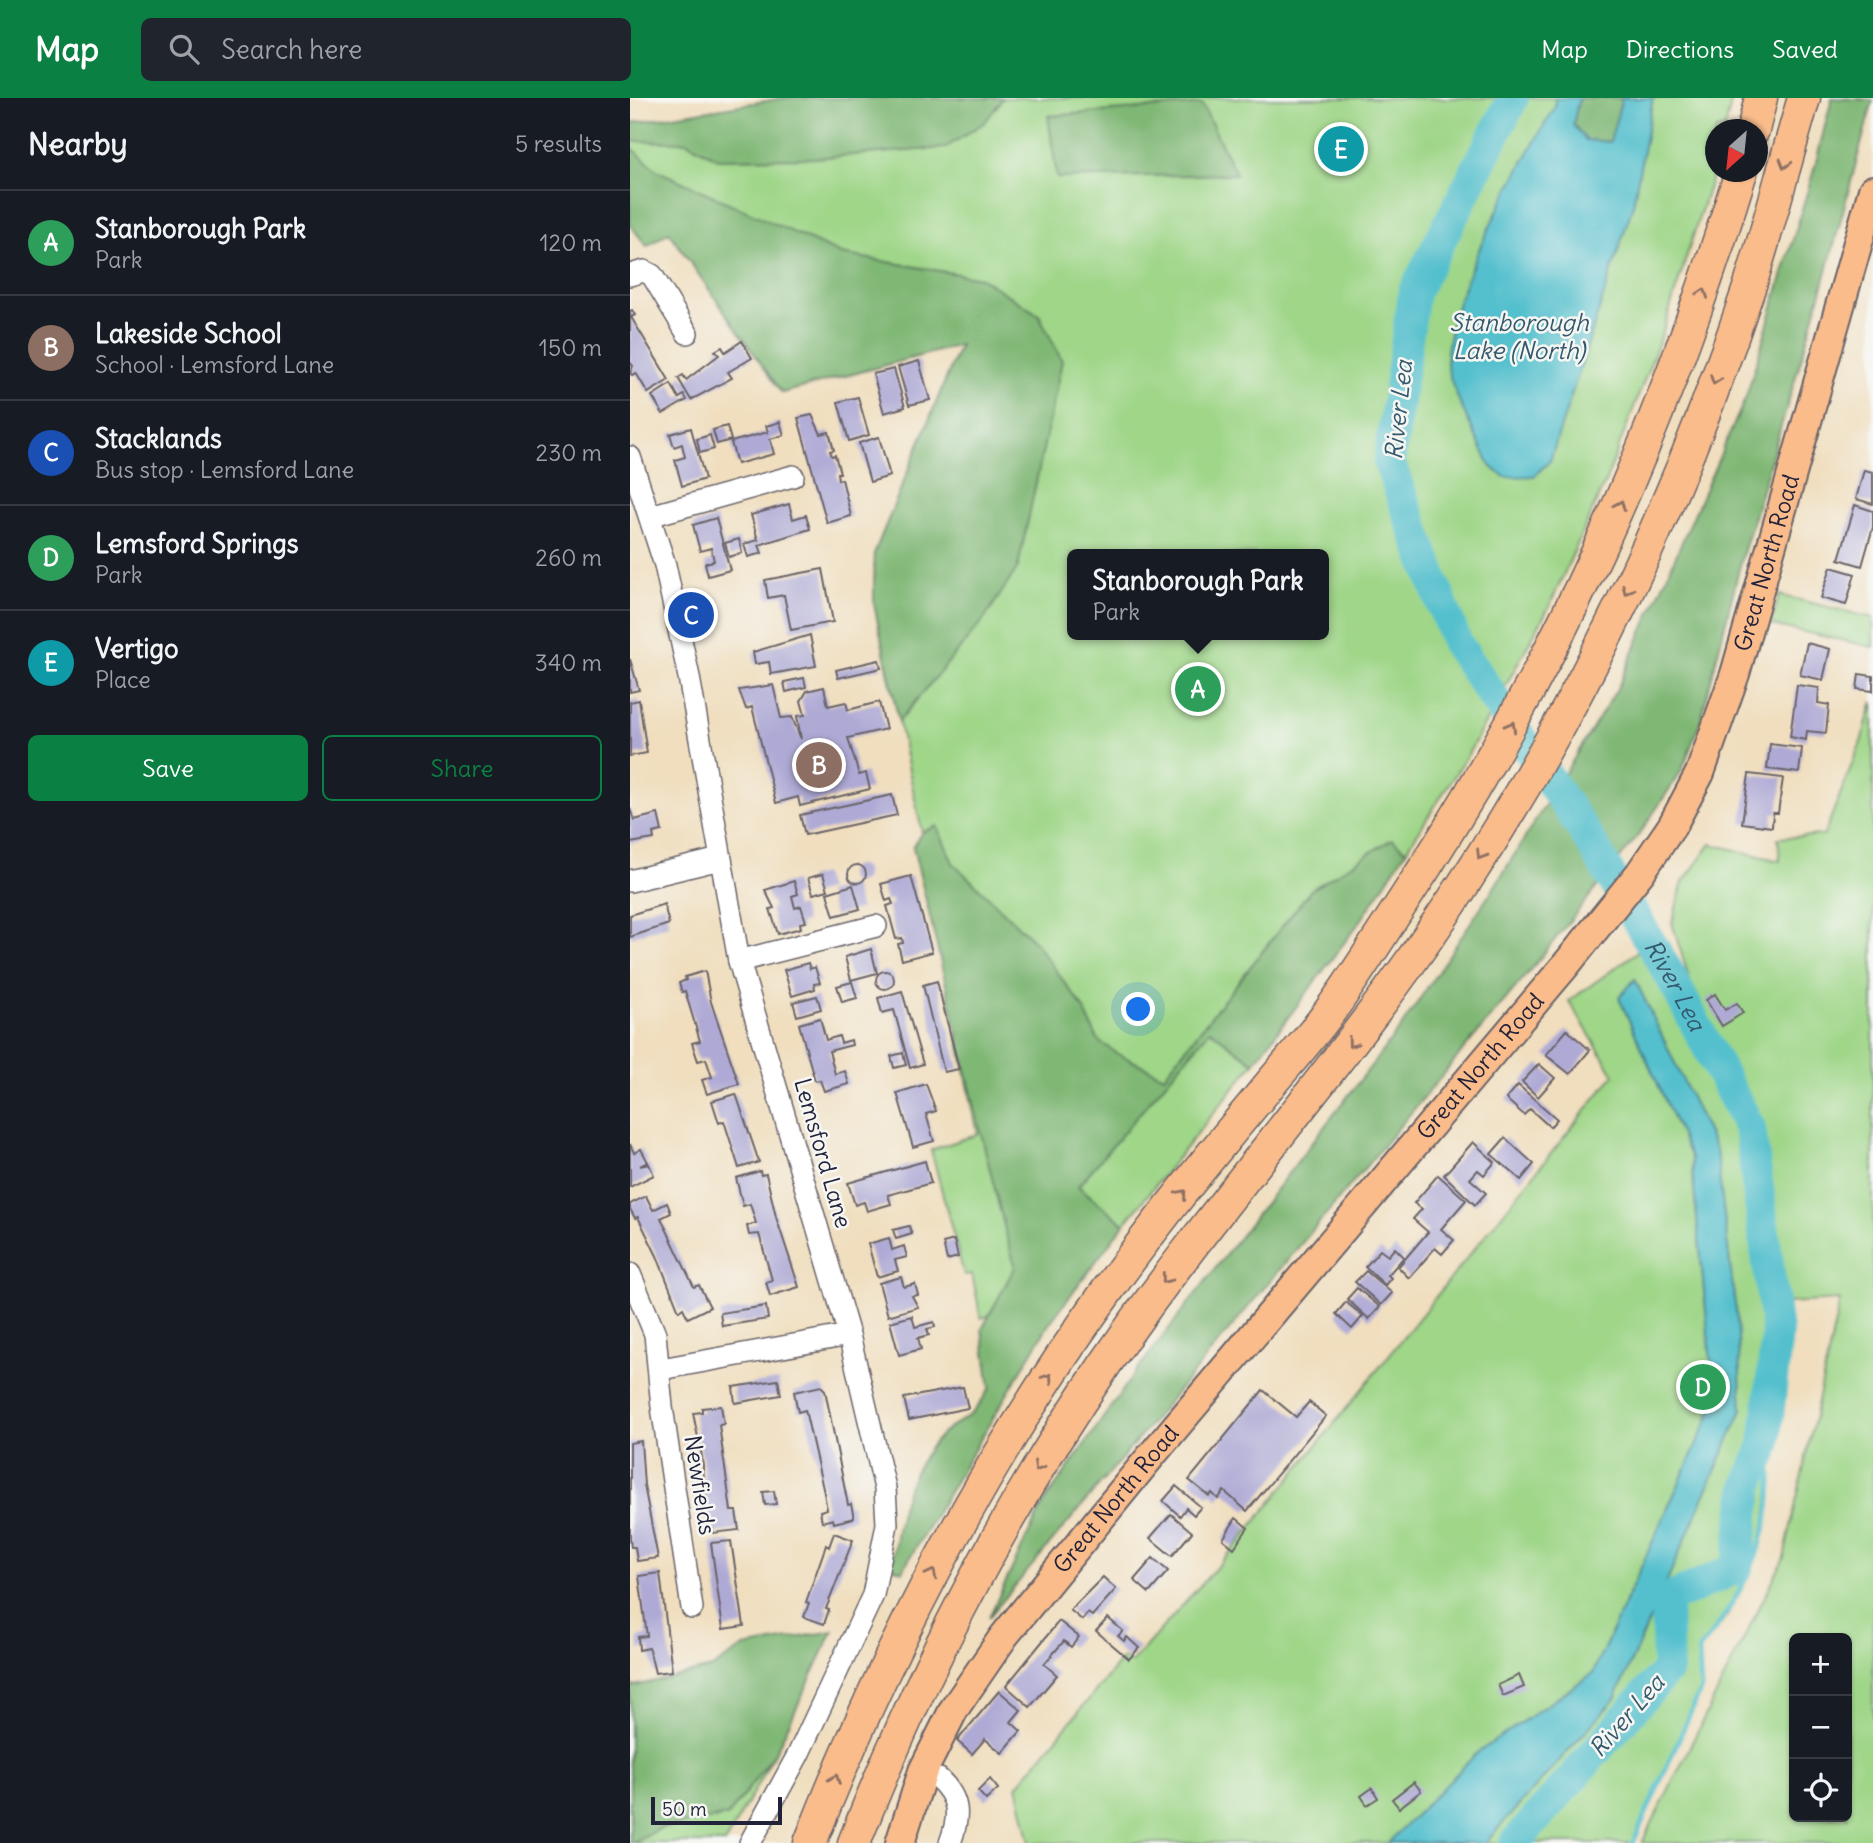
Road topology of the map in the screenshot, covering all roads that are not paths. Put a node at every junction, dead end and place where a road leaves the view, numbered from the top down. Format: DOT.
graph roads {
  1 [pos="1761,98"];
  2 [pos="1804,98"];
  3 [pos="1756,119"];
  4 [pos="1738,182"];
  5 [pos="1873,190"];
  6 [pos="630,275"];
  7 [pos="687,334"];
  8 [pos="630,457"];
  9 [pos="793,476"];
  10 [pos="650,516"];
  11 [pos="720,859"];
  12 [pos="630,881"];
  13 [pos="876,926"];
  14 [pos="738,961"];
  15 [pos="630,1274"];
  16 [pos="849,1335"];
  17 [pos="661,1370"];
  18 [pos="692,1608"];
  19 [pos="939,1779"];
  20 [pos="750,1843"];
  21 [pos="810,1843"];
  22 [pos="854,1843"];
  23 [pos="900,1843"];
  24 [pos="950,1843"];
  1 -- 3 [label="highway"];
  2 -- 22 [label="highway, one-way"];
  21 -- 4 [label="highway, one-way"];
  5 -- 23 [label="main road, Great North Road"];
  6 -- 7 [label="street"];
  8 -- 10 [label="street, Lemsford Lane"];
  9 -- 10 [label="street"];
  10 -- 11 [label="street, Lemsford Lane"];
  11 -- 12 [label="street"];
  11 -- 14 [label="street, Lemsford Lane"];
  13 -- 14 [label="street"];
  14 -- 16 [label="street, Lemsford Lane"];
  15 -- 17 [label="street, Newfields"];
  16 -- 17 [label="street"];
  16 -- 20 [label="street, Lemsford Lane"];
  17 -- 18 [label="street, Newfields"];
  19 -- 24 [label="street"];
}
